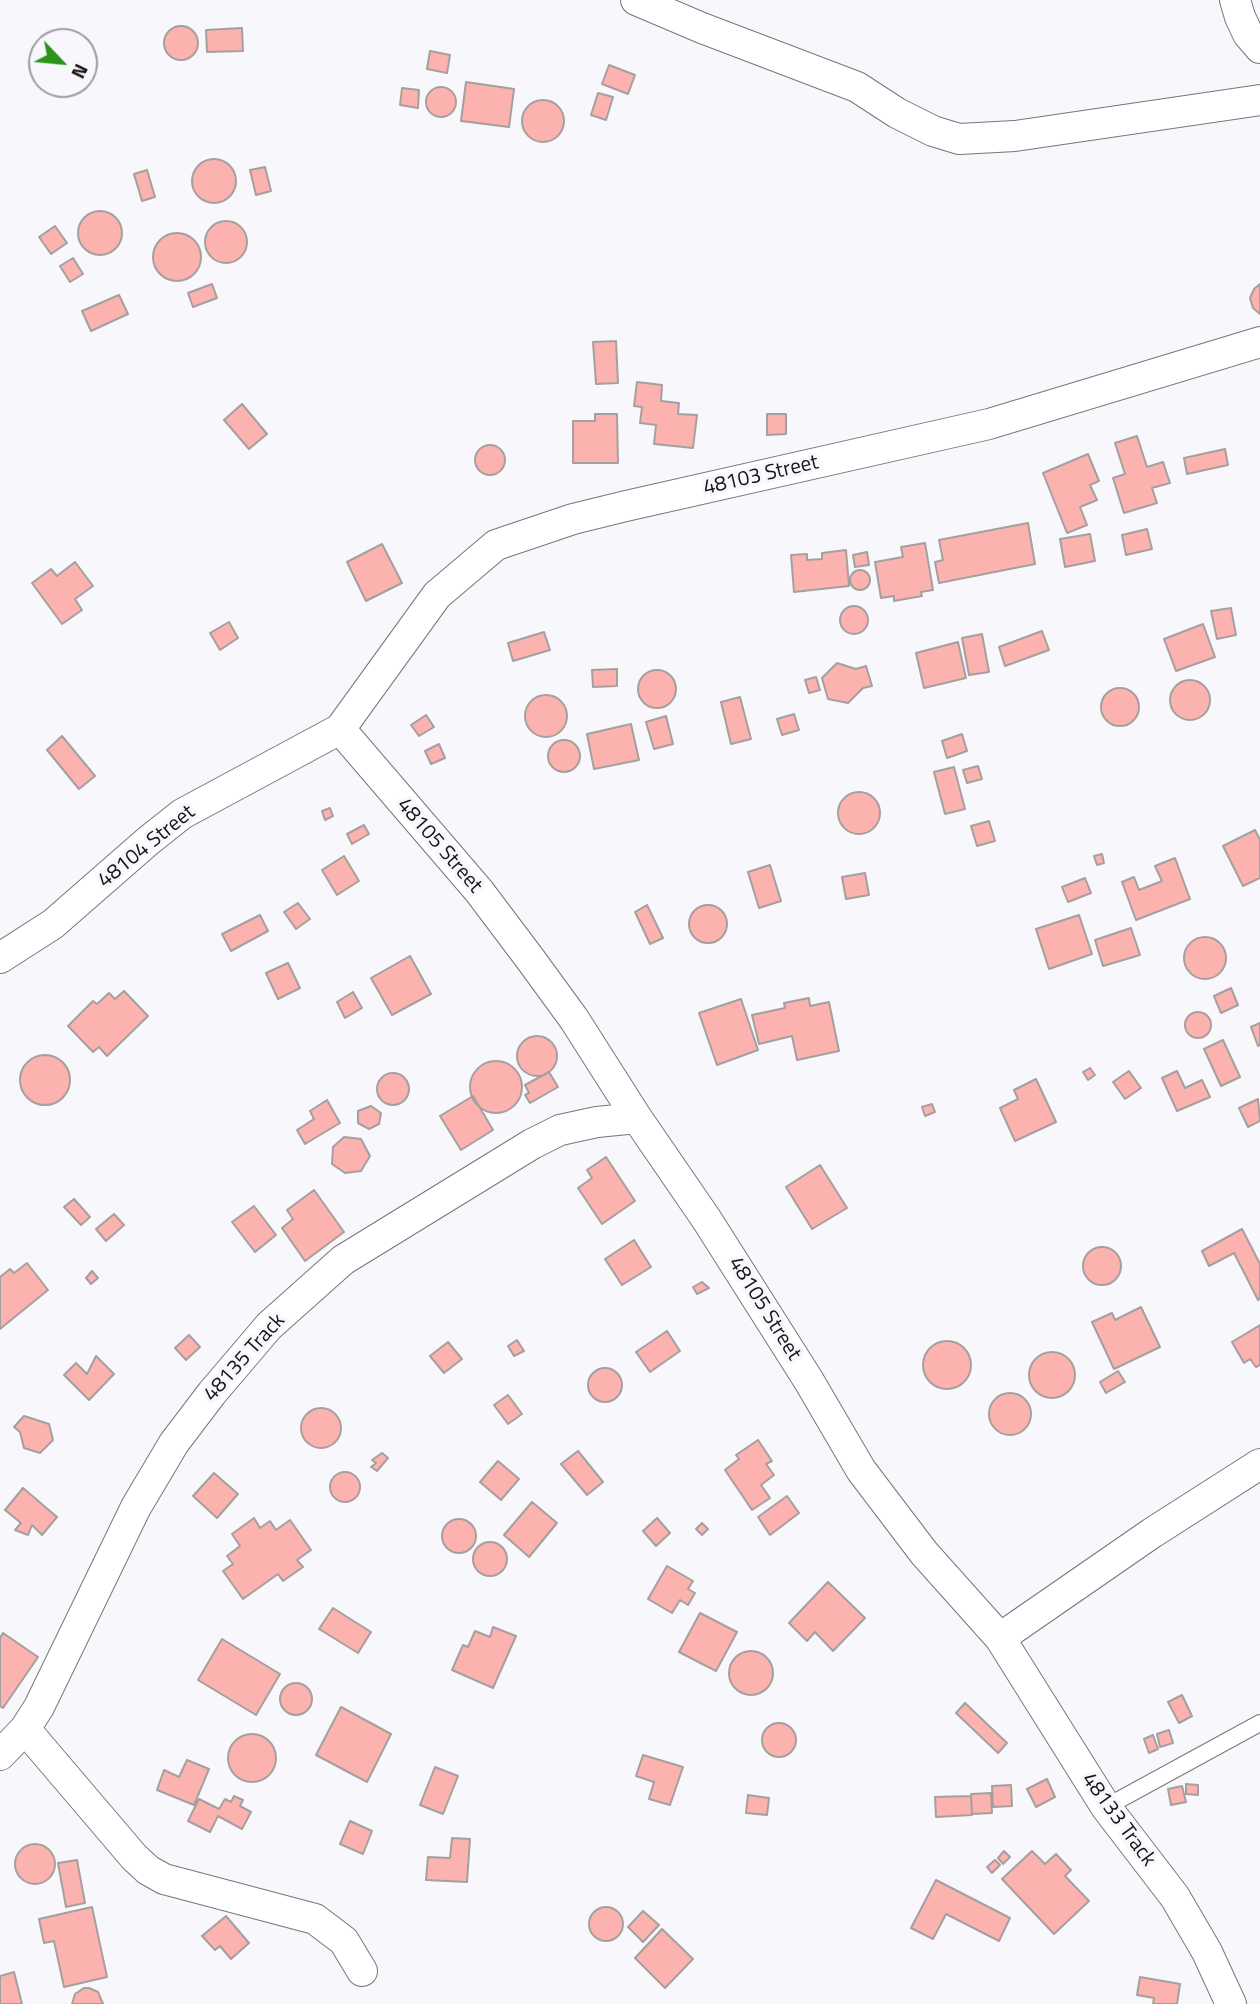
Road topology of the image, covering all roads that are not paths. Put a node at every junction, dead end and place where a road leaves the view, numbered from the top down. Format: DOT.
graph roads {
  1 [pos="636,0"];
  2 [pos="1235,0"];
  3 [pos="1260,48"];
  4 [pos="1260,100"];
  5 [pos="1260,342"];
  6 [pos="340,729"];
  7 [pos="0,958"];
  8 [pos="637,1118"];
  9 [pos="1260,1464"];
  10 [pos="1000,1638"];
  11 [pos="1260,1724"];
  12 [pos="25,1729"];
  13 [pos="0,1755"];
  14 [pos="1106,1807"];
  15 [pos="362,1971"];
  16 [pos="1231,2004"];
  1 -- 4 [label="street"];
  2 -- 3 [label="street"];
  5 -- 6 [label="street, 48103 Street"];
  6 -- 7 [label="street, 48104 Street"];
  6 -- 8 [label="street, 48105 Street"];
  8 -- 10 [label="street, 48105 Street"];
  8 -- 12 [label="street, 48135 Track"];
  9 -- 10 [label="street"];
  10 -- 14 [label="street, 48133 Track"];
  11 -- 14 [label="lane"];
  12 -- 13 [label="street, 48135 Track"];
  12 -- 15 [label="street"];
  14 -- 16 [label="street, 48133 Track"];
}
